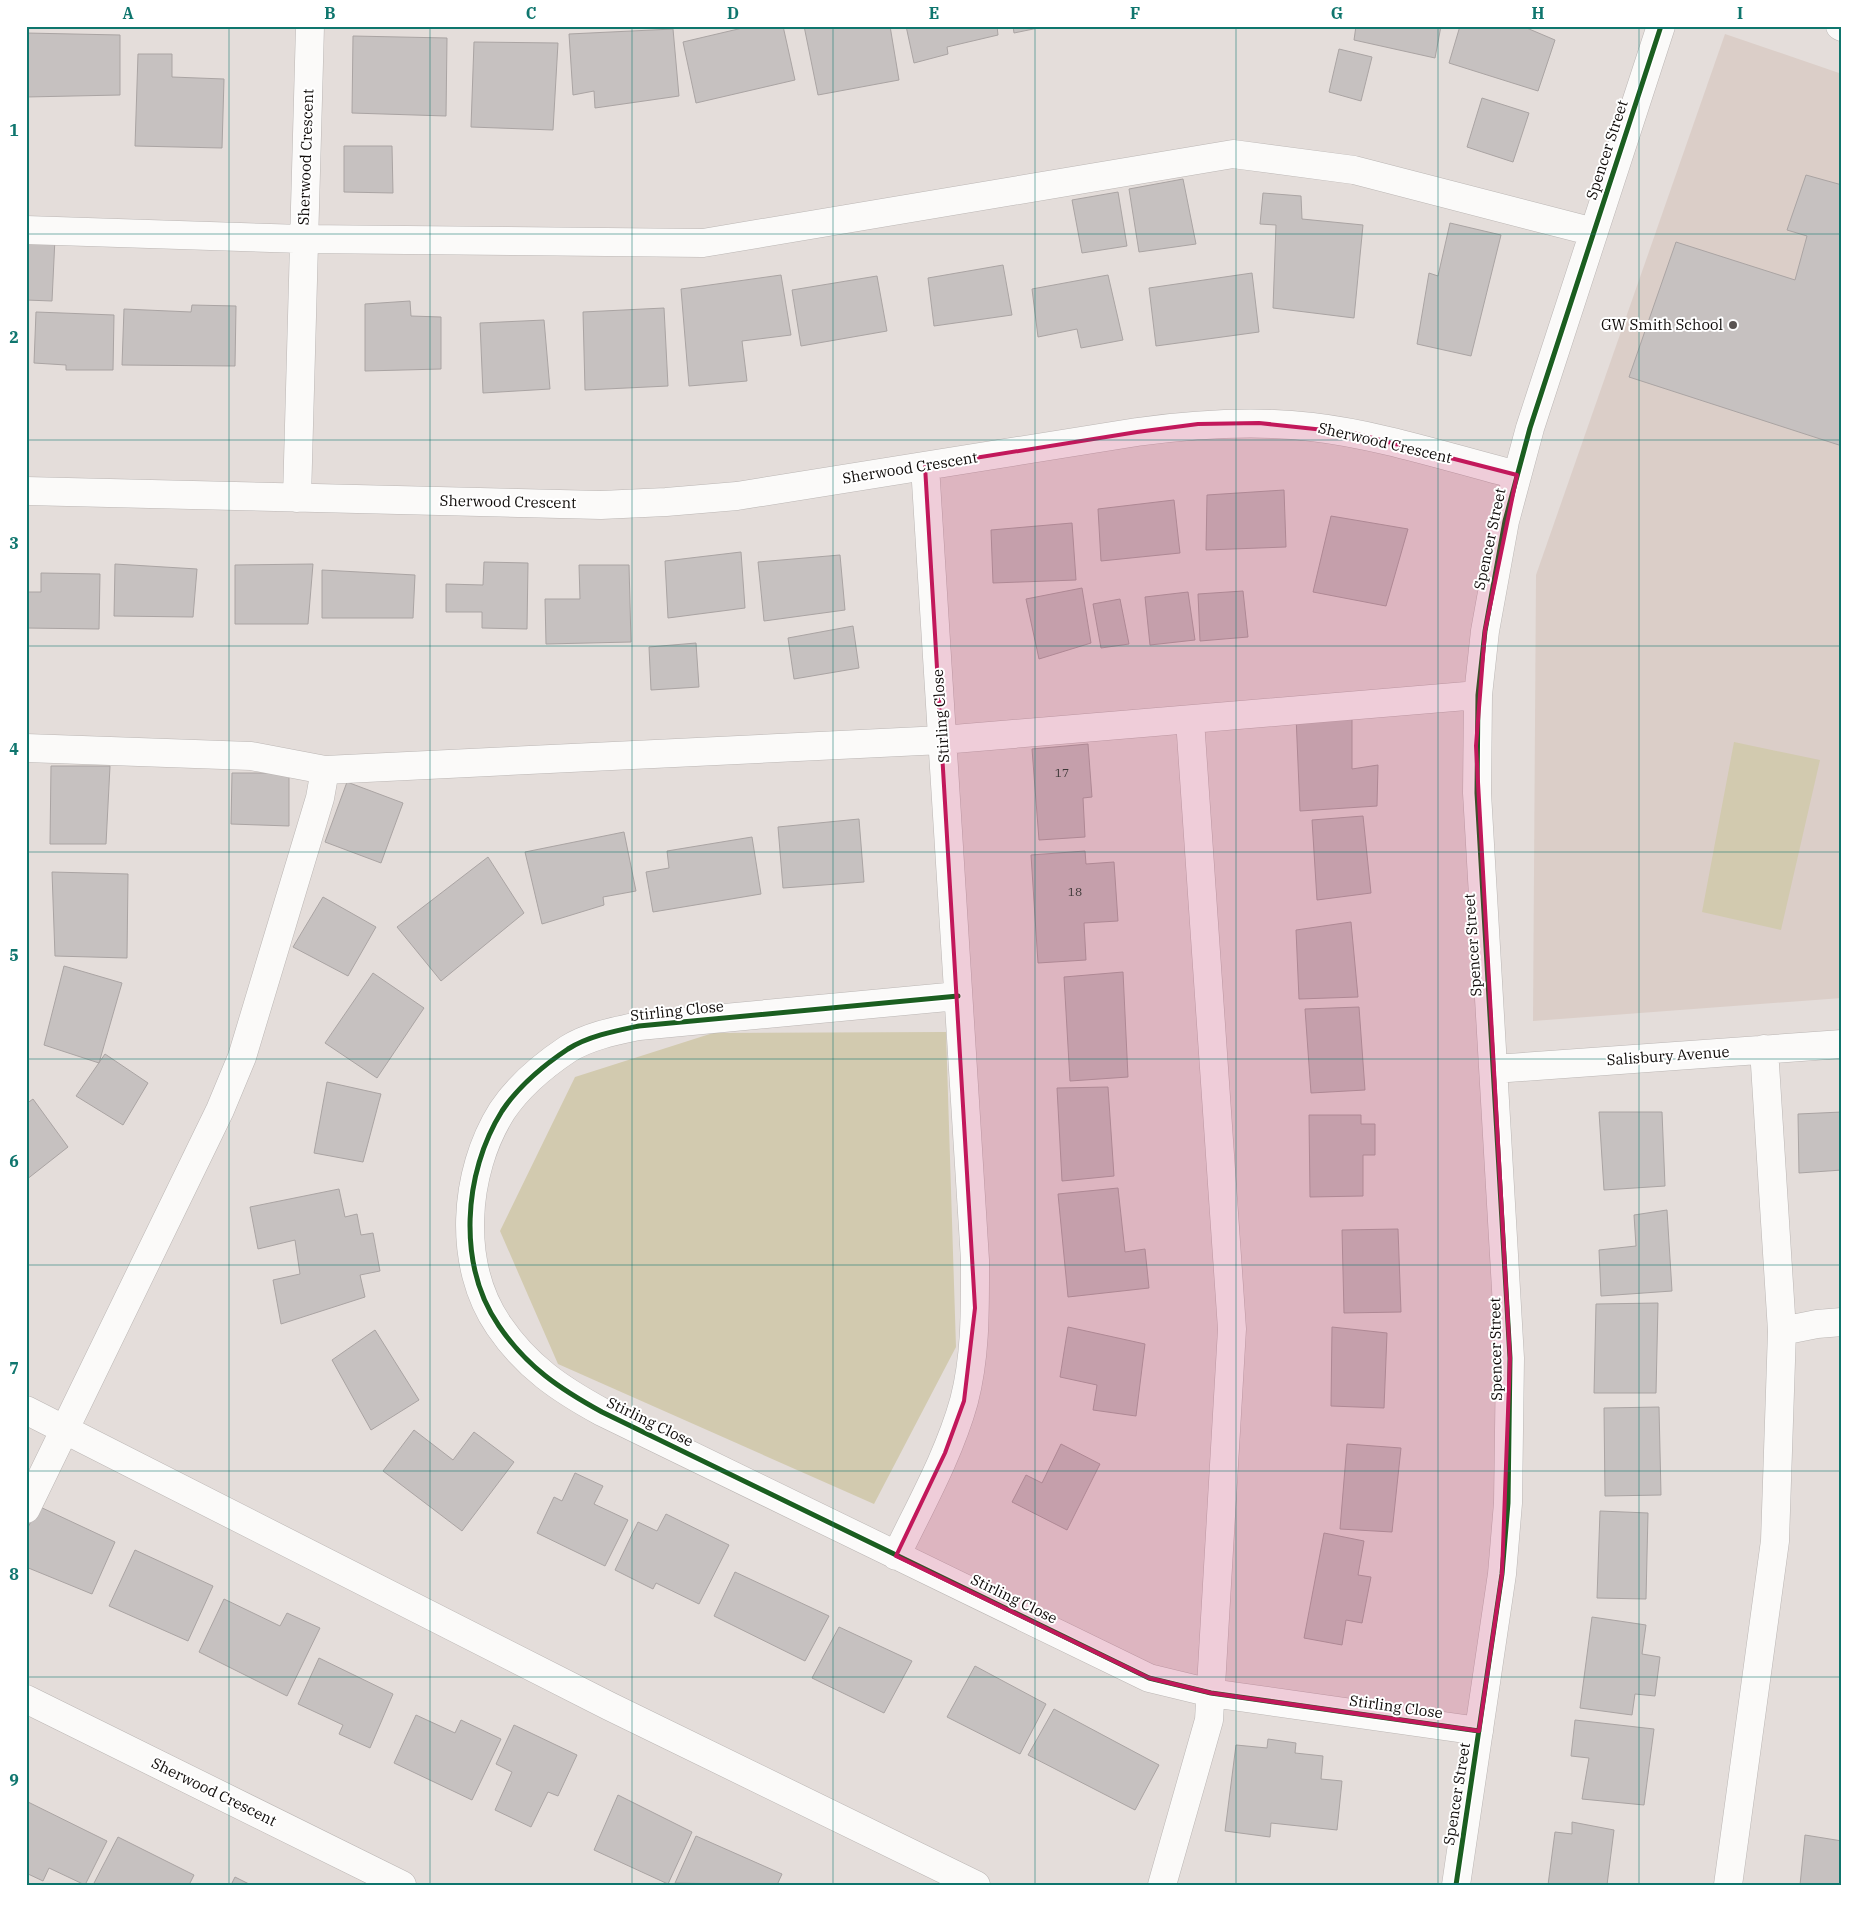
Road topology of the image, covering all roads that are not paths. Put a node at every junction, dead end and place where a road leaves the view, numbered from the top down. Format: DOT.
graph roads {
  1 [pos="310,26"];
  2 [pos="1661,26"];
  3 [pos="26,230"];
  4 [pos="1594,232"];
  5 [pos="303,239"];
  6 [pos="925,466"];
  7 [pos="1517,475"];
  8 [pos="26,491"];
  9 [pos="297,498"];
  10 [pos="1478,695"];
  11 [pos="1190,720"];
  12 [pos="942,740"];
  13 [pos="26,748"];
  14 [pos="326,770"];
  15 [pos="958,996"];
  16 [pos="1842,1044"];
  17 [pos="1764,1049"];
  18 [pos="1494,1069"];
  19 [pos="1842,1322"];
  20 [pos="1782,1331"];
  21 [pos="26,1410"];
  22 [pos="66,1429"];
  23 [pos="26,1509"];
  24 [pos="896,1556"];
  25 [pos="1211,1693"];
  26 [pos="26,1699"];
  27 [pos="1479,1731"];
  28 [pos="402,1885"];
  29 [pos="976,1885"];
  30 [pos="1162,1885"];
  31 [pos="1456,1885"];
  32 [pos="1728,1885"];
  1 -- 5 [label="street, Sherwood Crescent"];
  2 -- 4 [label="street, Spencer Street"];
  3 -- 5 [label="street"];
  4 -- 5 [label="street"];
  4 -- 7 [label="street, Spencer Street"];
  5 -- 9 [label="street, Sherwood Crescent"];
  6 -- 7 [label="street, Sherwood Crescent"];
  6 -- 9 [label="street, Sherwood Crescent"];
  6 -- 12 [label="street, Stirling Close"];
  7 -- 10 [label="street, Spencer Street"];
  8 -- 9 [label="street, Sherwood Crescent"];
  10 -- 11 [label="street"];
  10 -- 18 [label="street, Spencer Street"];
  11 -- 12 [label="street"];
  11 -- 25 [label="street"];
  12 -- 14 [label="street"];
  12 -- 15 [label="street, Stirling Close"];
  13 -- 14 [label="street"];
  14 -- 22 [label="street"];
  15 -- 24 [label="street, Stirling Close"];
  15 -- 24 [label="street, Stirling Close"];
  16 -- 17 [label="street, Salisbury Avenue"];
  17 -- 18 [label="street, Salisbury Avenue"];
  17 -- 20 [label="street"];
  18 -- 27 [label="street, Spencer Street"];
  19 -- 20 [label="street"];
  20 -- 32 [label="street"];
  21 -- 22 [label="street"];
  22 -- 23 [label="street"];
  22 -- 29 [label="street"];
  24 -- 25 [label="street, Stirling Close"];
  25 -- 27 [label="street, Stirling Close"];
  25 -- 30 [label="street"];
  26 -- 28 [label="street, Sherwood Crescent"];
  27 -- 31 [label="street, Spencer Street"];
}
